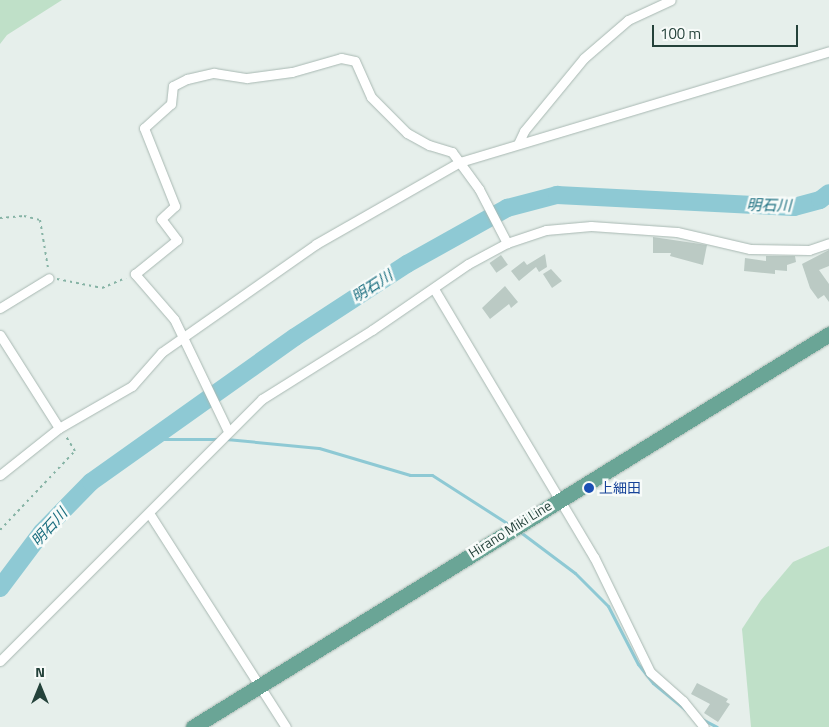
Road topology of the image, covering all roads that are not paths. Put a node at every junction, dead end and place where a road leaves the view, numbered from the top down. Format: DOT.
graph roads {
  1 [pos="671,0"];
  2 [pos="829,52"];
  3 [pos="518,144"];
  4 [pos="460,162"];
  5 [pos="507,243"];
  6 [pos="829,243"];
  7 [pos="49,278"];
  8 [pos="434,289"];
  9 [pos="0,308"];
  10 [pos="829,334"];
  11 [pos="0,335"];
  12 [pos="182,338"];
  13 [pos="59,428"];
  14 [pos="228,430"];
  15 [pos="0,475"];
  16 [pos="560,498"];
  17 [pos="148,513"];
  18 [pos="0,661"];
  19 [pos="260,687"];
  20 [pos="193,727"];
  21 [pos="286,727"];
  22 [pos="704,727"];
  1 -- 3 [label="street"];
  2 -- 3 [label="street"];
  3 -- 4 [label="street"];
  4 -- 5 [label="street"];
  4 -- 12 [label="street"];
  4 -- 12 [label="street"];
  5 -- 6 [label="street"];
  5 -- 8 [label="street"];
  7 -- 9 [label="street"];
  8 -- 14 [label="street"];
  8 -- 16 [label="street"];
  10 -- 16 [label="main road, Hirano Miki Line"];
  11 -- 13 [label="street"];
  12 -- 13 [label="street"];
  12 -- 14 [label="street"];
  13 -- 15 [label="street"];
  14 -- 17 [label="street"];
  16 -- 19 [label="main road, Hirano Miki Line"];
  16 -- 22 [label="street"];
  17 -- 18 [label="street"];
  17 -- 19 [label="street"];
  19 -- 20 [label="main road, Hirano Miki Line"];
  19 -- 21 [label="street"];
}
